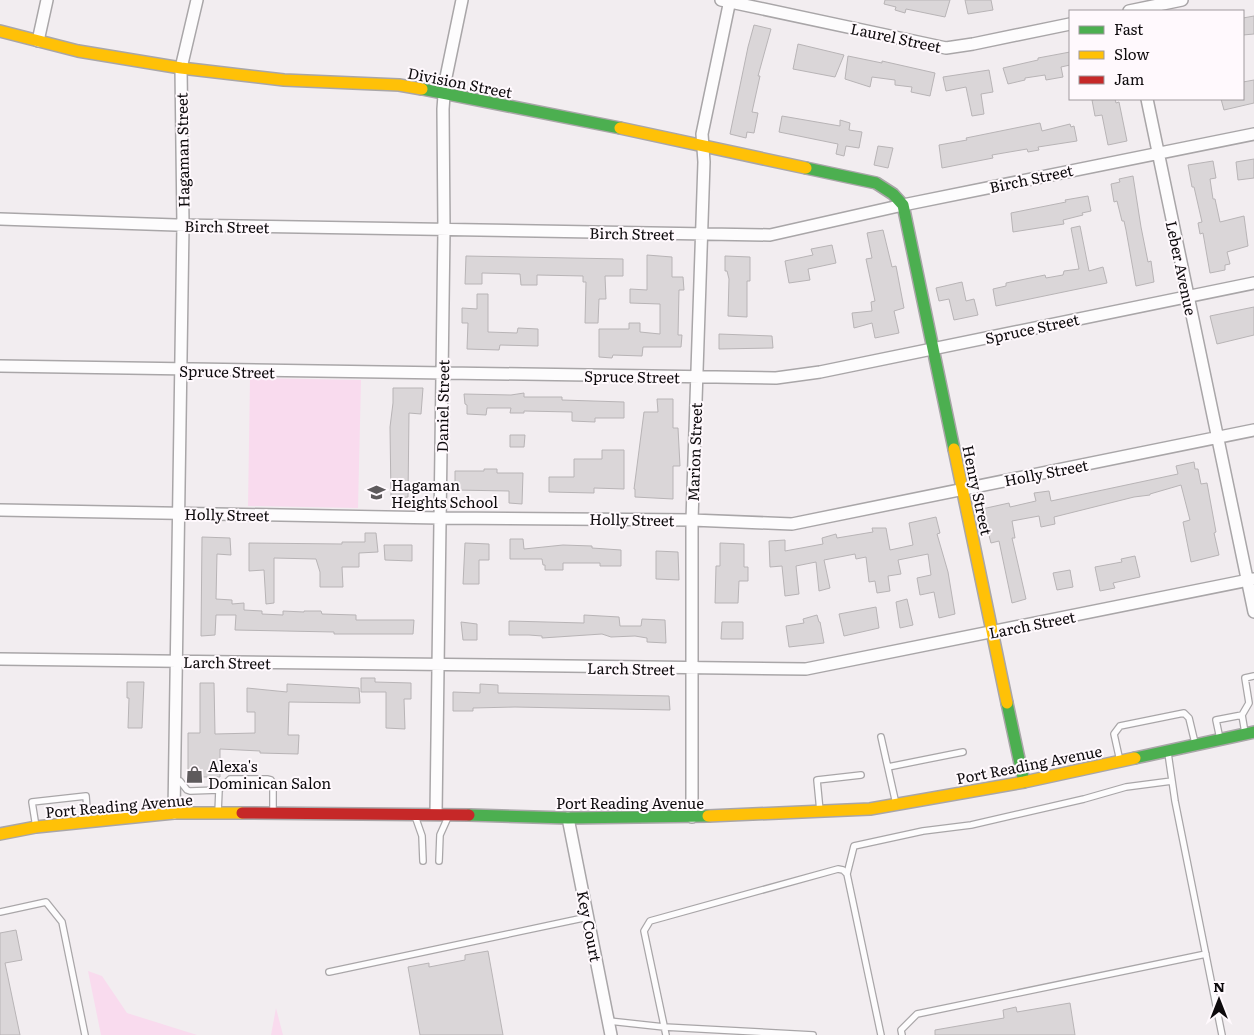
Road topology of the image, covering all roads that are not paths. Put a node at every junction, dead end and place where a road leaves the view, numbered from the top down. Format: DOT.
graph roads {
  1 [pos="47,0"];
  2 [pos="197,0"];
  3 [pos="462,0"];
  4 [pos="1182,0"];
  5 [pos="727,1"];
  6 [pos="1135,10"];
  7 [pos="1069,24"];
  8 [pos="0,31"];
  9 [pos="38,41"];
  10 [pos="181,68"];
  11 [pos="445,94"];
  12 [pos="1147,100"];
  13 [pos="1254,134"];
  14 [pos="703,146"];
  15 [pos="1157,153"];
  16 [pos="903,205"];
  17 [pos="0,219"];
  18 [pos="183,225"];
  19 [pos="444,230"];
  20 [pos="701,234"];
  21 [pos="1254,283"];
  22 [pos="1188,296"];
  23 [pos="934,349"];
  24 [pos="0,366"];
  25 [pos="181,370"];
  26 [pos="442,373"];
  27 [pos="696,376"];
  28 [pos="1254,430"];
  29 [pos="1218,438"];
  30 [pos="963,489"];
  31 [pos="0,510"];
  32 [pos="178,513"];
  33 [pos="440,518"];
  34 [pos="692,520"];
  35 [pos="1251,580"];
  36 [pos="1254,612"];
  37 [pos="993,632"];
  38 [pos="0,659"];
  39 [pos="176,662"];
  40 [pos="438,665"];
  41 [pos="692,668"];
  42 [pos="1254,676"];
  43 [pos="1242,715"];
  44 [pos="1250,733"];
  45 [pos="882,737"];
  46 [pos="1220,740"];
  47 [pos="1195,745"];
  48 [pos="1168,751"];
  49 [pos="963,752"];
  50 [pos="1120,761"];
  51 [pos="888,767"];
  52 [pos="861,775"];
  53 [pos="175,780"];
  54 [pos="1172,781"];
  55 [pos="1024,782"];
  56 [pos="218,790"];
  57 [pos="896,804"];
  58 [pos="820,811"];
  59 [pos="174,813"];
  60 [pos="218,813"];
  61 [pos="273,813"];
  62 [pos="414,814"];
  63 [pos="436,814"];
  64 [pos="448,815"];
  65 [pos="692,817"];
  66 [pos="568,818"];
  67 [pos="88,822"];
  68 [pos="36,827"];
  69 [pos="0,834"];
  70 [pos="423,861"];
  71 [pos="440,861"];
  72 [pos="847,874"];
  73 [pos="0,912"];
  74 [pos="588,917"];
  75 [pos="1206,954"];
  76 [pos="329,972"];
  77 [pos="609,1021"];
  78 [pos="664,1027"];
  79 [pos="85,1035"];
  80 [pos="611,1035"];
  81 [pos="666,1035"];
  82 [pos="813,1035"];
  83 [pos="880,1035"];
  84 [pos="902,1035"];
  85 [pos="1222,1035"];
  1 -- 9 [label="street"];
  2 -- 10 [label="street, Hagaman Street"];
  3 -- 11 [label="street, Daniel Street"];
  4 -- 6 [label="street"];
  5 -- 7 [label="street, Laurel Street"];
  5 -- 14 [label="street, Marion Street"];
  8 -- 9 [label="street, Division Street"];
  9 -- 10 [label="street, Division Street"];
  10 -- 11 [label="street, Division Street"];
  10 -- 18 [label="street, Hagaman Street"];
  11 -- 14 [label="street, Division Street"];
  11 -- 19 [label="street, Daniel Street"];
  12 -- 15 [label="street, Leber Avenue"];
  13 -- 15 [label="street, Birch Street"];
  14 -- 16 [label="street, Division Street"];
  14 -- 20 [label="street, Marion Street"];
  15 -- 16 [label="street, Birch Street"];
  15 -- 22 [label="street, Leber Avenue"];
  16 -- 20 [label="street, Birch Street"];
  16 -- 23 [label="street, Henry Street"];
  17 -- 18 [label="street, Birch Street"];
  18 -- 19 [label="street, Birch Street"];
  18 -- 25 [label="street, Hagaman Street"];
  19 -- 20 [label="street, Birch Street"];
  19 -- 26 [label="street, Daniel Street"];
  20 -- 27 [label="street, Marion Street"];
  21 -- 22 [label="street, Spruce Street"];
  22 -- 23 [label="street, Spruce Street"];
  22 -- 29 [label="street, Leber Avenue"];
  23 -- 27 [label="street, Spruce Street"];
  23 -- 30 [label="street, Henry Street"];
  24 -- 25 [label="street, Spruce Street"];
  25 -- 26 [label="street, Spruce Street"];
  25 -- 32 [label="street, Hagaman Street"];
  26 -- 27 [label="street, Spruce Street"];
  26 -- 33 [label="street, Daniel Street"];
  27 -- 34 [label="street, Marion Street"];
  28 -- 29 [label="street, Holly Street"];
  29 -- 30 [label="street, Holly Street"];
  29 -- 35 [label="street, Leber Avenue"];
  30 -- 34 [label="street, Holly Street"];
  30 -- 37 [label="street, Henry Street"];
  31 -- 32 [label="street, Holly Street"];
  32 -- 33 [label="street, Holly Street"];
  32 -- 39 [label="street, Hagaman Street"];
  33 -- 34 [label="street, Holly Street"];
  33 -- 40 [label="street, Daniel Street"];
  34 -- 41 [label="street, Marion Street"];
  35 -- 36 [label="street, Leber Avenue"];
  35 -- 37 [label="street, Larch Street"];
  37 -- 41 [label="street, Larch Street"];
  37 -- 55 [label="street, Henry Street"];
  38 -- 39 [label="street, Larch Street"];
  39 -- 40 [label="street, Larch Street"];
  39 -- 53 [label="street, Hagaman Street"];
  40 -- 41 [label="street, Larch Street"];
  40 -- 63 [label="street, Daniel Street"];
  41 -- 65 [label="street, Marion Street"];
  42 -- 43 [label="lane"];
  43 -- 44 [label="lane"];
  43 -- 46 [label="lane"];
  44 -- 46 [label="street, Port Reading Avenue"];
  45 -- 51 [label="lane"];
  46 -- 47 [label="street, Port Reading Avenue"];
  47 -- 48 [label="street, Port Reading Avenue"];
  47 -- 50 [label="lane"];
  48 -- 50 [label="street, Port Reading Avenue"];
  48 -- 54 [label="lane"];
  49 -- 51 [label="lane"];
  50 -- 55 [label="street, Port Reading Avenue"];
  51 -- 57 [label="lane"];
  52 -- 58 [label="lane"];
  53 -- 56 [label="lane"];
  53 -- 59 [label="street, Hagaman Street"];
  54 -- 72 [label="lane"];
  54 -- 75 [label="lane"];
  55 -- 57 [label="street, Port Reading Avenue"];
  56 -- 60 [label="lane"];
  56 -- 61 [label="lane"];
  57 -- 58 [label="street, Port Reading Avenue"];
  58 -- 65 [label="street, Port Reading Avenue"];
  59 -- 60 [label="street, Port Reading Avenue"];
  59 -- 67 [label="street, Port Reading Avenue"];
  60 -- 61 [label="street, Port Reading Avenue"];
  61 -- 62 [label="street, Port Reading Avenue"];
  62 -- 63 [label="street, Port Reading Avenue"];
  62 -- 70 [label="lane"];
  63 -- 64 [label="street, Port Reading Avenue"];
  64 -- 66 [label="street, Port Reading Avenue"];
  64 -- 71 [label="lane"];
  65 -- 66 [label="street, Port Reading Avenue"];
  66 -- 74 [label="street, Key Court"];
  67 -- 68 [label="street, Port Reading Avenue"];
  67 -- 68 [label="lane"];
  68 -- 69 [label="street, Port Reading Avenue"];
  72 -- 78 [label="lane"];
  72 -- 83 [label="lane"];
  73 -- 79 [label="lane"];
  74 -- 76 [label="lane"];
  74 -- 77 [label="street, Key Court"];
  75 -- 84 [label="lane"];
  75 -- 85 [label="lane"];
  77 -- 78 [label="lane"];
  77 -- 80 [label="street, Key Court"];
  78 -- 81 [label="lane"];
  78 -- 82 [label="lane"];
}
